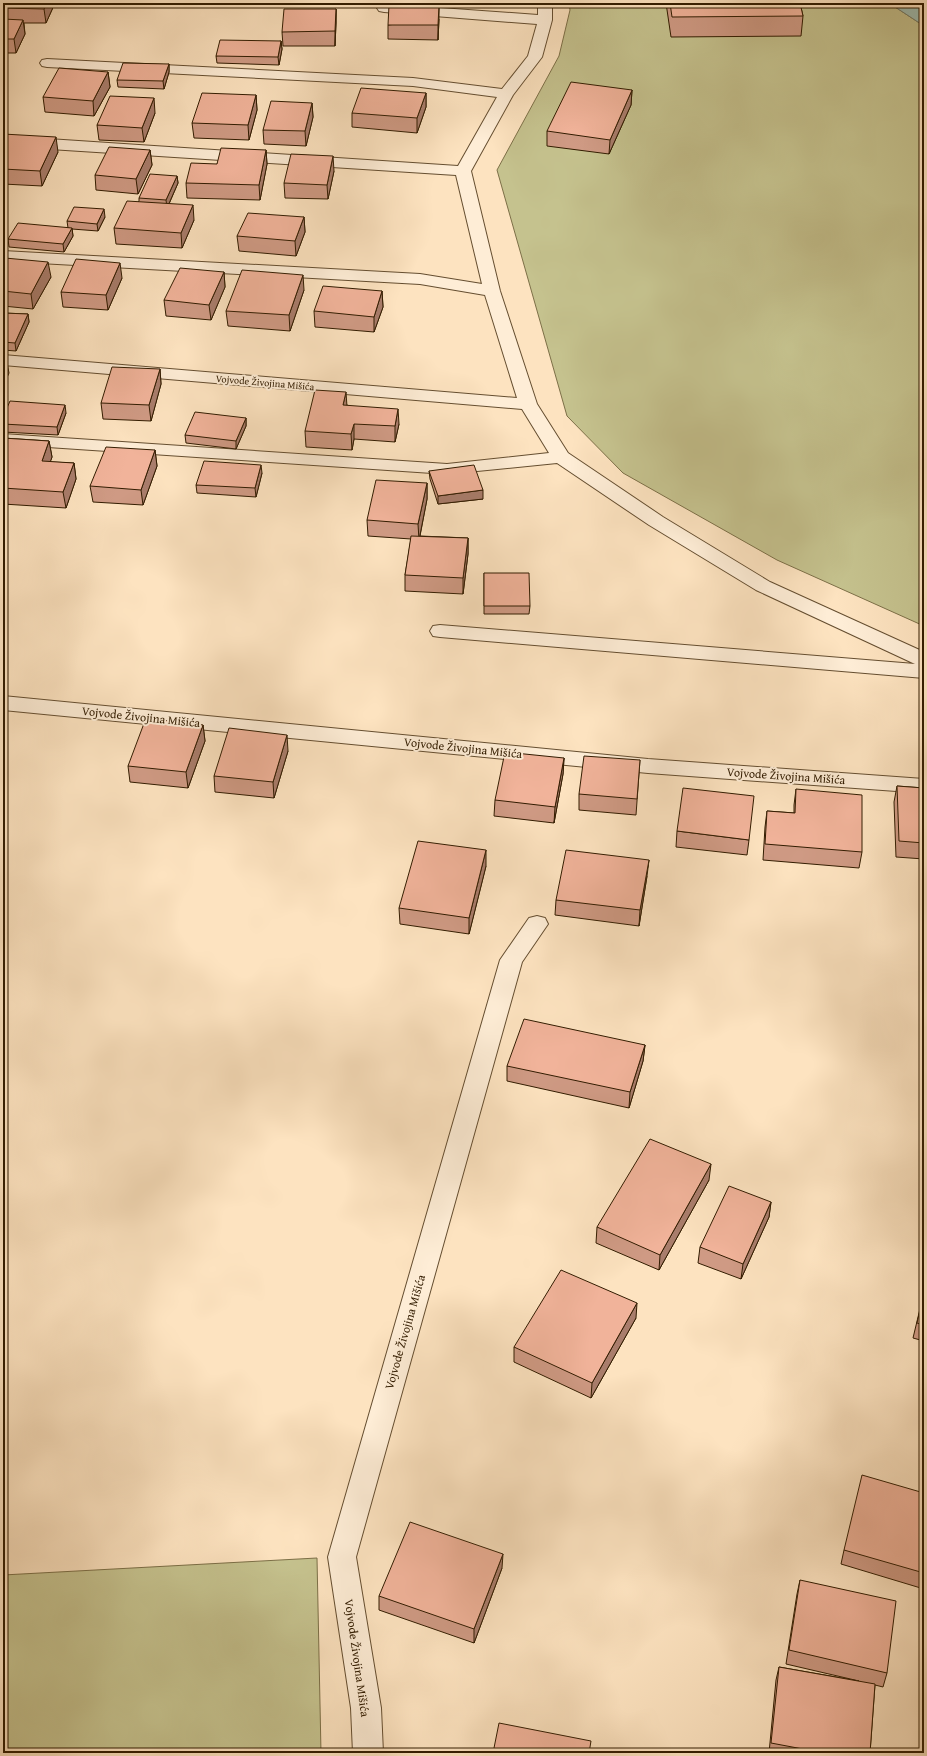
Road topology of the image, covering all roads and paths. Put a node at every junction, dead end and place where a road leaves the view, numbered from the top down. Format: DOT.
graph roads {
  1 [pos="384,8"];
  2 [pos="545,11"];
  3 [pos="47,63"];
  4 [pos="506,94"];
  5 [pos="3,141"];
  6 [pos="463,171"];
  7 [pos="3,256"];
  8 [pos="492,291"];
  9 [pos="3,360"];
  10 [pos="528,404"];
  11 [pos="3,439"];
  12 [pos="561,458"];
  13 [pos="440,631"];
  14 [pos="924,660"];
  15 [pos="924,671"];
  16 [pos="3,703"];
  17 [pos="924,786"];
  18 [pos="537,924"];
  19 [pos="368,1753"];
  1 -- 2 [label="street"];
  2 -- 4 [label="street"];
  3 -- 4 [label="street"];
  4 -- 6 [label="street"];
  5 -- 6 [label="street"];
  6 -- 8 [label="street"];
  7 -- 8 [label="street"];
  8 -- 10 [label="street"];
  9 -- 10 [label="street, Vojvode Živojina Mišića"];
  10 -- 12 [label="street"];
  11 -- 12 [label="street"];
  12 -- 14 [label="street"];
  13 -- 15 [label="street"];
  16 -- 17 [label="street, Vojvode Živojina Mišića"];
  18 -- 19 [label="street, Vojvode Živojina Mišića"];
}
